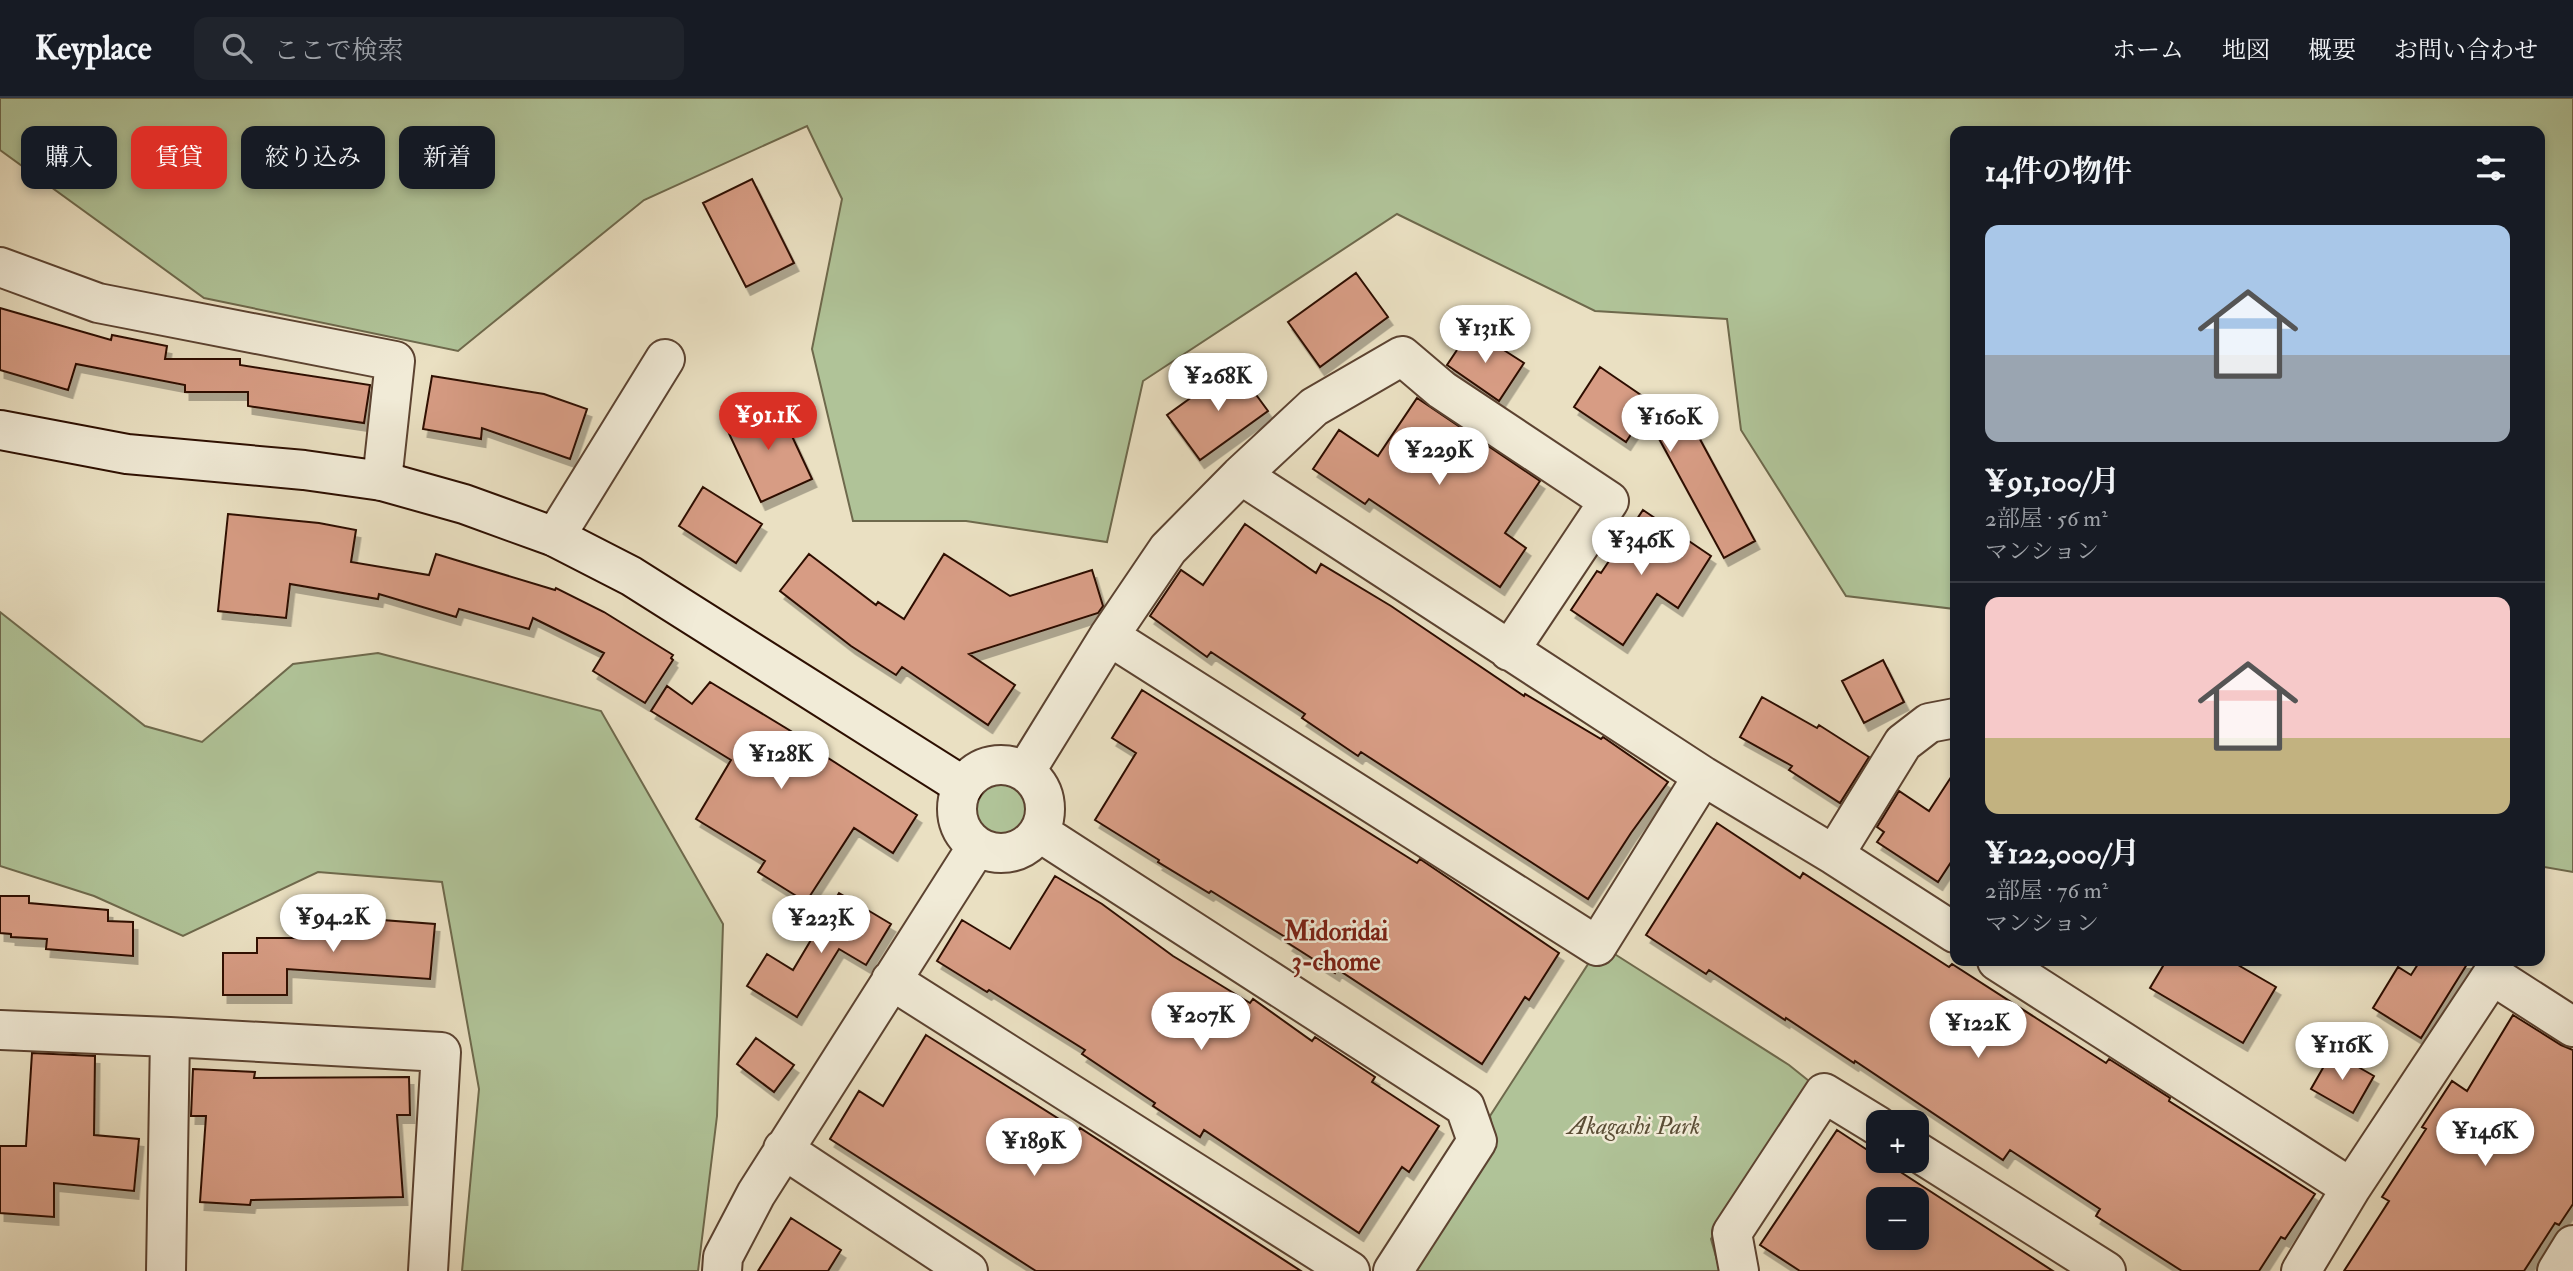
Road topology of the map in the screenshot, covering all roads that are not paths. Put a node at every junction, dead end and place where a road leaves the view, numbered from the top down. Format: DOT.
graph roads {
  1 [pos="0,267"];
  2 [pos="665,359"];
  3 [pos="0,430"];
  4 [pos="1241,475"];
  5 [pos="382,481"];
  6 [pos="555,537"];
  7 [pos="1109,636"];
  8 [pos="1509,651"];
  9 [pos="1950,719"];
  10 [pos="1025,772"];
  11 [pos="1703,776"];
  12 [pos="963,786"];
  13 [pos="1039,832"];
  14 [pos="976,848"];
  15 [pos="1833,855"];
  16 [pos="1950,930"];
  17 [pos="2005,966"];
  18 [pos="891,980"];
  19 [pos="2573,1027"];
  20 [pos="0,1030"];
  21 [pos="170,1037"];
  22 [pos="1866,1119"];
  23 [pos="783,1149"];
  24 [pos="1929,1159"];
  25 [pos="2351,1188"];
  26 [pos="2573,1245"];
  27 [pos="166,1271"];
  28 [pos="428,1271"];
  29 [pos="722,1271"];
  30 [pos="967,1271"];
  31 [pos="1350,1271"];
  32 [pos="1393,1271"];
  33 [pos="1739,1271"];
  34 [pos="2106,1271"];
  35 [pos="2301,1271"];
  36 [pos="2557,1271"];
  1 -- 5 [label="street"];
  2 -- 6 [label="street"];
  3 -- 5 [label="street"];
  4 -- 7 [label="street"];
  4 -- 8 [label="street"];
  4 -- 8 [label="street"];
  5 -- 6 [label="street"];
  6 -- 12 [label="street"];
  7 -- 10 [label="street"];
  7 -- 11 [label="street"];
  8 -- 11 [label="street"];
  9 -- 15 [label="street"];
  10 -- 12 [label="street"];
  10 -- 13 [label="street"];
  11 -- 15 [label="street"];
  12 -- 14 [label="street"];
  13 -- 14 [label="street"];
  13 -- 32 [label="street"];
  14 -- 18 [label="street"];
  15 -- 16 [label="street"];
  17 -- 25 [label="street"];
  18 -- 23 [label="street"];
  18 -- 31 [label="street"];
  19 -- 25 [label="street"];
  20 -- 21 [label="street"];
  21 -- 27 [label="street"];
  21 -- 28 [label="street"];
  22 -- 33 [label="street"];
  23 -- 29 [label="street"];
  23 -- 30 [label="street"];
  24 -- 34 [label="street"];
  25 -- 35 [label="street"];
  26 -- 36 [label="street"];
}
